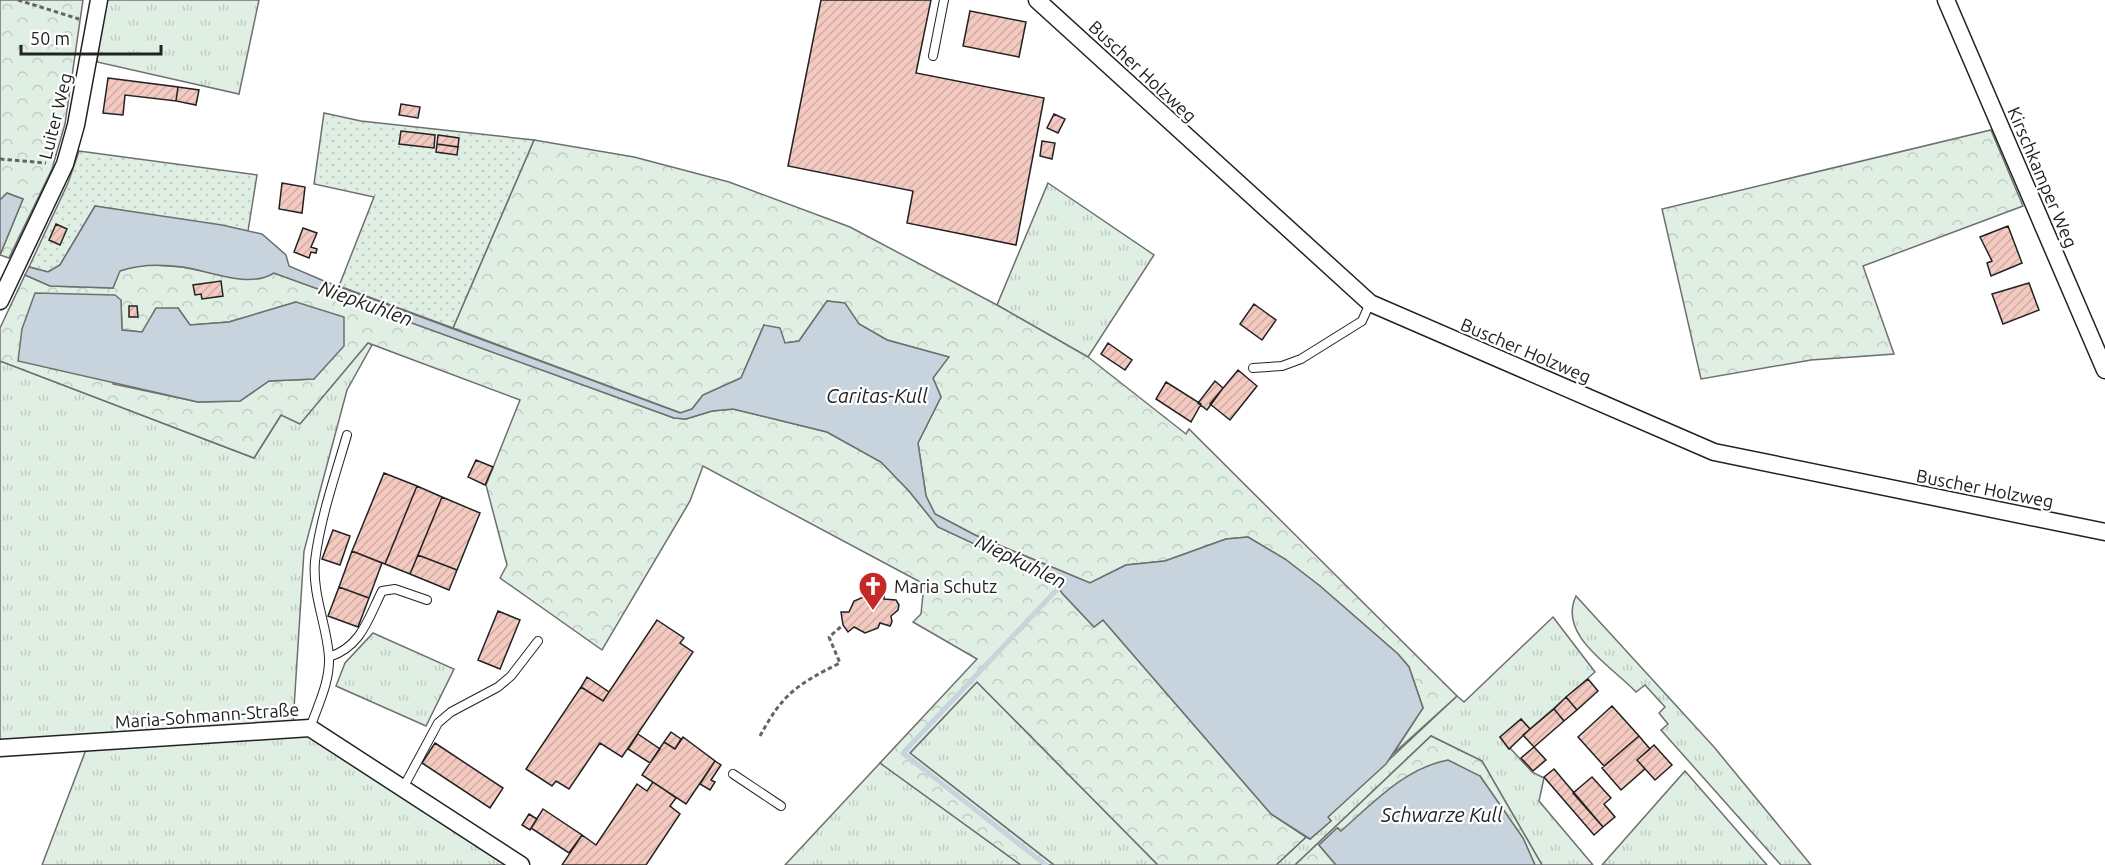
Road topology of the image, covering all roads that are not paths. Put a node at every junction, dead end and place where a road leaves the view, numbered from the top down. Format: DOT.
graph roads {
  1 [pos="99,0"];
  2 [pos="944,0"];
  3 [pos="1037,0"];
  4 [pos="1946,0"];
  5 [pos="933,56"];
  6 [pos="0,301"];
  7 [pos="1370,303"];
  8 [pos="1253,368"];
  9 [pos="2105,370"];
  10 [pos="347,435"];
  11 [pos="2105,532"];
  12 [pos="427,600"];
  13 [pos="538,641"];
  14 [pos="329,657"];
  15 [pos="310,728"];
  16 [pos="0,748"];
  17 [pos="734,774"];
  18 [pos="403,788"];
  19 [pos="781,806"];
  20 [pos="521,865"];
  1 -- 6 [label="street, Luiter Weg"];
  2 -- 5 [label="lane"];
  3 -- 7 [label="street, Buscher Holzweg"];
  4 -- 9 [label="street, Kirschkamper Weg"];
  7 -- 8 [label="lane"];
  7 -- 11 [label="street, Buscher Holzweg"];
  10 -- 14 [label="lane"];
  12 -- 14 [label="lane"];
  13 -- 18 [label="lane"];
  14 -- 15 [label="lane"];
  15 -- 16 [label="street, Maria-Sohmann-Straße"];
  15 -- 18 [label="street, Maria-Sohmann-Straße"];
  17 -- 19 [label="lane"];
  18 -- 20 [label="street, Maria-Sohmann-Straße"];
}
